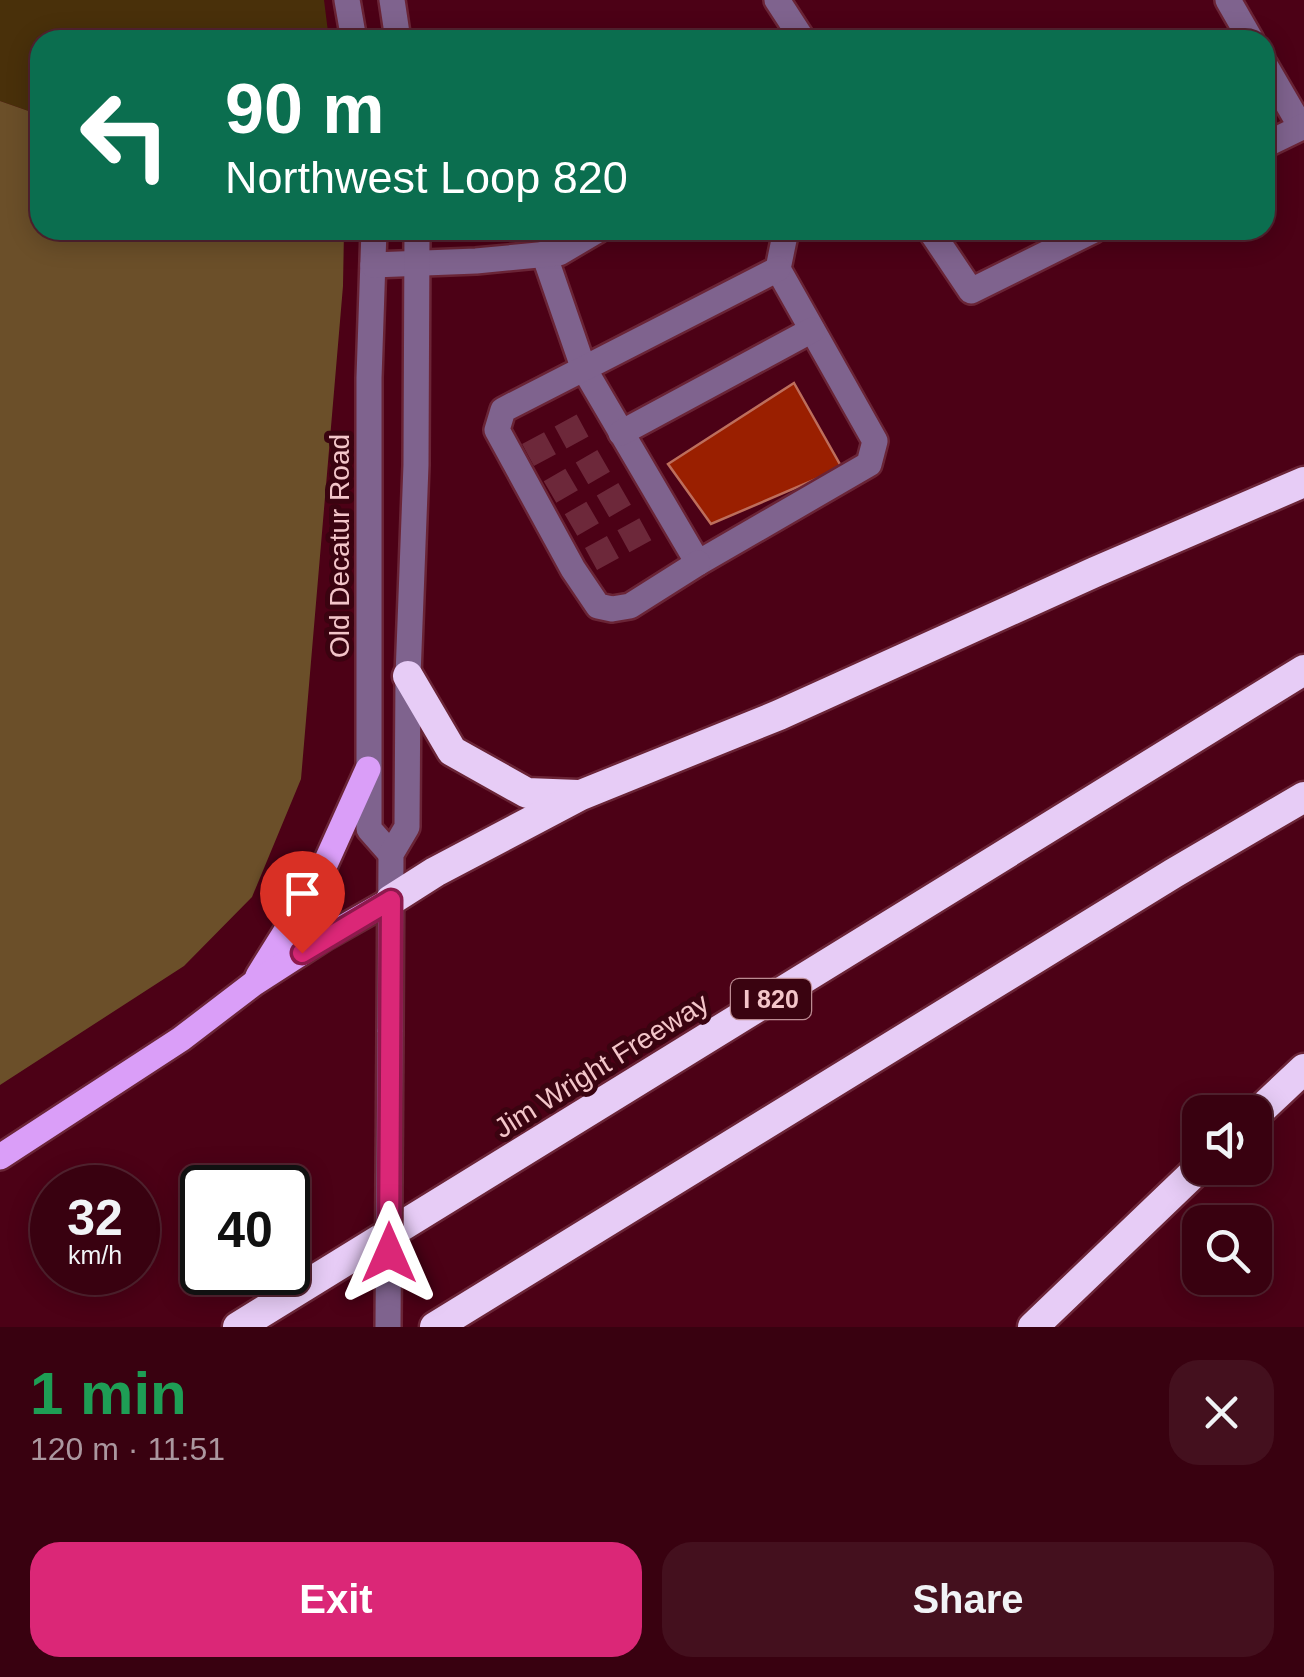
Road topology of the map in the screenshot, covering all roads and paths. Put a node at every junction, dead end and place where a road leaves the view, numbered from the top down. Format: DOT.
graph roads {
  1 [pos="347,0"];
  2 [pos="392,0"];
  3 [pos="778,0"];
  4 [pos="1228,0"];
  5 [pos="352,30"];
  6 [pos="396,30"];
  7 [pos="798,30"];
  8 [pos="1244,30"];
  9 [pos="1275,81"];
  10 [pos="1302,126"];
  11 [pos="1275,140"];
  12 [pos="374,240"];
  13 [pos="417,240"];
  14 [pos="581,240"];
  15 [pos="784,240"];
  16 [pos="937,240"];
  17 [pos="1074,240"];
  18 [pos="544,254"];
  19 [pos="373,264"];
  20 [pos="418,264"];
  21 [pos="778,269"];
  22 [pos="812,330"];
  23 [pos="583,367"];
  24 [pos="612,434"];
  25 [pos="1304,482"];
  26 [pos="698,564"];
  27 [pos="1304,670"];
  28 [pos="408,676"];
  29 [pos="368,769"];
  30 [pos="582,795"];
  31 [pos="1304,797"];
  32 [pos="391,854"];
  33 [pos="391,900"];
  34 [pos="253,984"];
  35 [pos="1304,1069"];
  36 [pos="1272,1099"];
  37 [pos="0,1157"];
  38 [pos="1182,1184"];
  39 [pos="238,1327"];
  40 [pos="388,1327"];
  41 [pos="435,1327"];
  42 [pos="1033,1327"];
  1 -- 5 [label="street"];
  2 -- 6 [label="street"];
  3 -- 7 [label="street"];
  4 -- 8 [label="street"];
  9 -- 10 [label="street"];
  10 -- 11 [label="street"];
  12 -- 19 [label="street, Old Decatur Road"];
  13 -- 20 [label="street, Old Decatur Road"];
  14 -- 18 [label="street"];
  15 -- 21 [label="street"];
  16 -- 17 [label="street"];
  18 -- 20 [label="street"];
  18 -- 23 [label="street"];
  19 -- 20 [label="street"];
  19 -- 29 [label="street, Old Decatur Road"];
  20 -- 28 [label="street, Old Decatur Road"];
  21 -- 22 [label="street"];
  21 -- 23 [label="street"];
  22 -- 24 [label="street"];
  22 -- 26 [label="street"];
  23 -- 24 [label="street"];
  23 -- 26 [label="street"];
  24 -- 26 [label="street"];
  25 -- 30 [label="highway"];
  27 -- 39 [label="highway, Jim Wright Freeway / I 820"];
  28 -- 30 [label="highway"];
  28 -- 32 [label="street, Old Decatur Road"];
  29 -- 32 [label="street, Old Decatur Road"];
  29 -- 34 [label="main road"];
  30 -- 33 [label="highway"];
  31 -- 41 [label="highway"];
  32 -- 33 [label="street, Old Decatur Road"];
  33 -- 34 [label="main road"];
  33 -- 40 [label="street, Old Decatur Road, bridge"];
  34 -- 37 [label="main road"];
  35 -- 36 [label="highway"];
  38 -- 42 [label="highway"];
}
